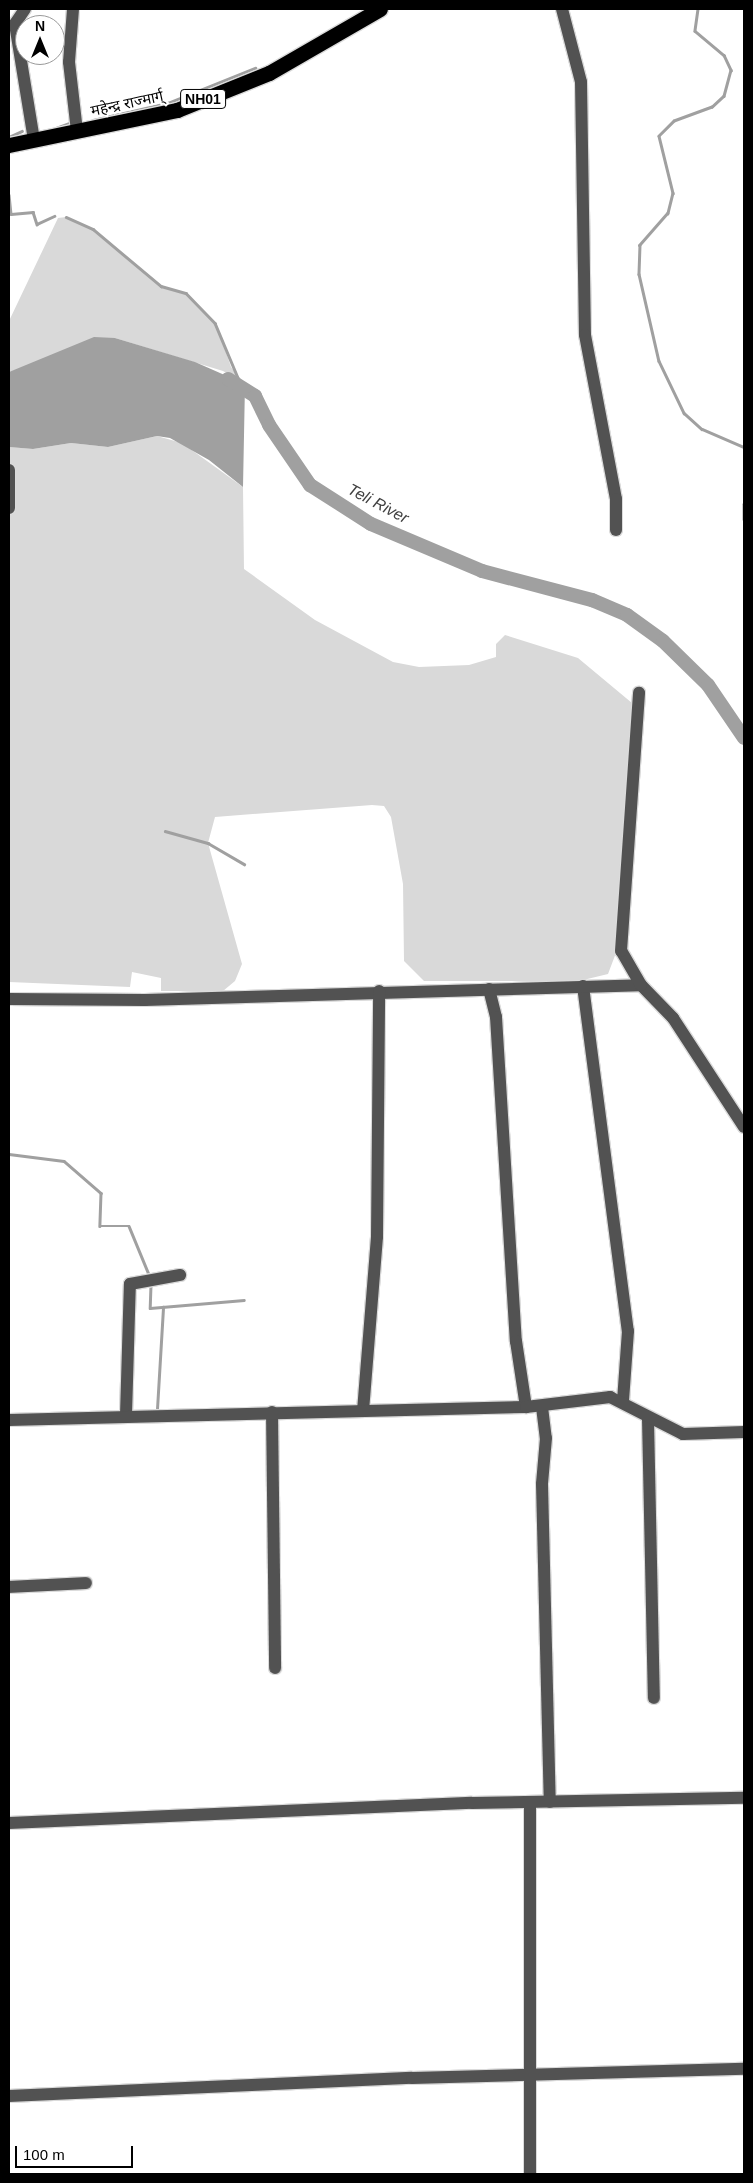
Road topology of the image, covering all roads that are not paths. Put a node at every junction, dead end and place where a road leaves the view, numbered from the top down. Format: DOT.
graph roads {
  1 [pos="25,9"];
  2 [pos="73,9"];
  3 [pos="380,9"];
  4 [pos="562,9"];
  5 [pos="77,131"];
  6 [pos="34,140"];
  7 [pos="9,145"];
  8 [pos="9,470"];
  9 [pos="9,508"];
  10 [pos="616,530"];
  11 [pos="640,693"];
  12 [pos="641,985"];
  13 [pos="583,986"];
  14 [pos="489,989"];
  15 [pos="379,991"];
  16 [pos="9,999"];
  17 [pos="744,1127"];
  18 [pos="180,1275"];
  19 [pos="623,1401"];
  20 [pos="542,1407"];
  21 [pos="526,1408"];
  22 [pos="363,1411"];
  23 [pos="272,1412"];
  24 [pos="126,1414"];
  25 [pos="648,1419"];
  26 [pos="9,1420"];
  27 [pos="744,1432"];
  28 [pos="86,1584"];
  29 [pos="9,1587"];
  30 [pos="276,1668"];
  31 [pos="654,1698"];
  32 [pos="744,1798"];
  33 [pos="530,1802"];
  34 [pos="550,1802"];
  35 [pos="9,1823"];
  36 [pos="744,2070"];
  37 [pos="530,2074"];
  38 [pos="9,2096"];
  39 [pos="530,2174"];
  1 -- 6 [label="street"];
  2 -- 5 [label="street"];
  3 -- 5 [label="highway, महेन्द्र राज्मार्ग् / NH01"];
  4 -- 10 [label="street"];
  5 -- 6 [label="highway, महेन्द्र राज्मार्ग् / NH01"];
  6 -- 7 [label="highway, महेन्द्र राज्मार्ग् / NH01"];
  8 -- 9 [label="street"];
  11 -- 12 [label="street"];
  12 -- 13 [label="street"];
  12 -- 17 [label="street"];
  13 -- 14 [label="street"];
  13 -- 19 [label="street"];
  14 -- 15 [label="street"];
  14 -- 21 [label="street"];
  15 -- 16 [label="street"];
  15 -- 22 [label="street"];
  18 -- 24 [label="street"];
  19 -- 20 [label="street"];
  19 -- 25 [label="street"];
  20 -- 21 [label="street"];
  20 -- 34 [label="street"];
  21 -- 22 [label="street"];
  22 -- 23 [label="street"];
  23 -- 24 [label="street"];
  23 -- 30 [label="street"];
  24 -- 26 [label="street"];
  25 -- 27 [label="street"];
  25 -- 31 [label="street"];
  28 -- 29 [label="street"];
  32 -- 34 [label="street"];
  33 -- 34 [label="street"];
  33 -- 35 [label="street"];
  33 -- 37 [label="street"];
  36 -- 37 [label="street"];
  37 -- 38 [label="street"];
  37 -- 39 [label="street"];
}
